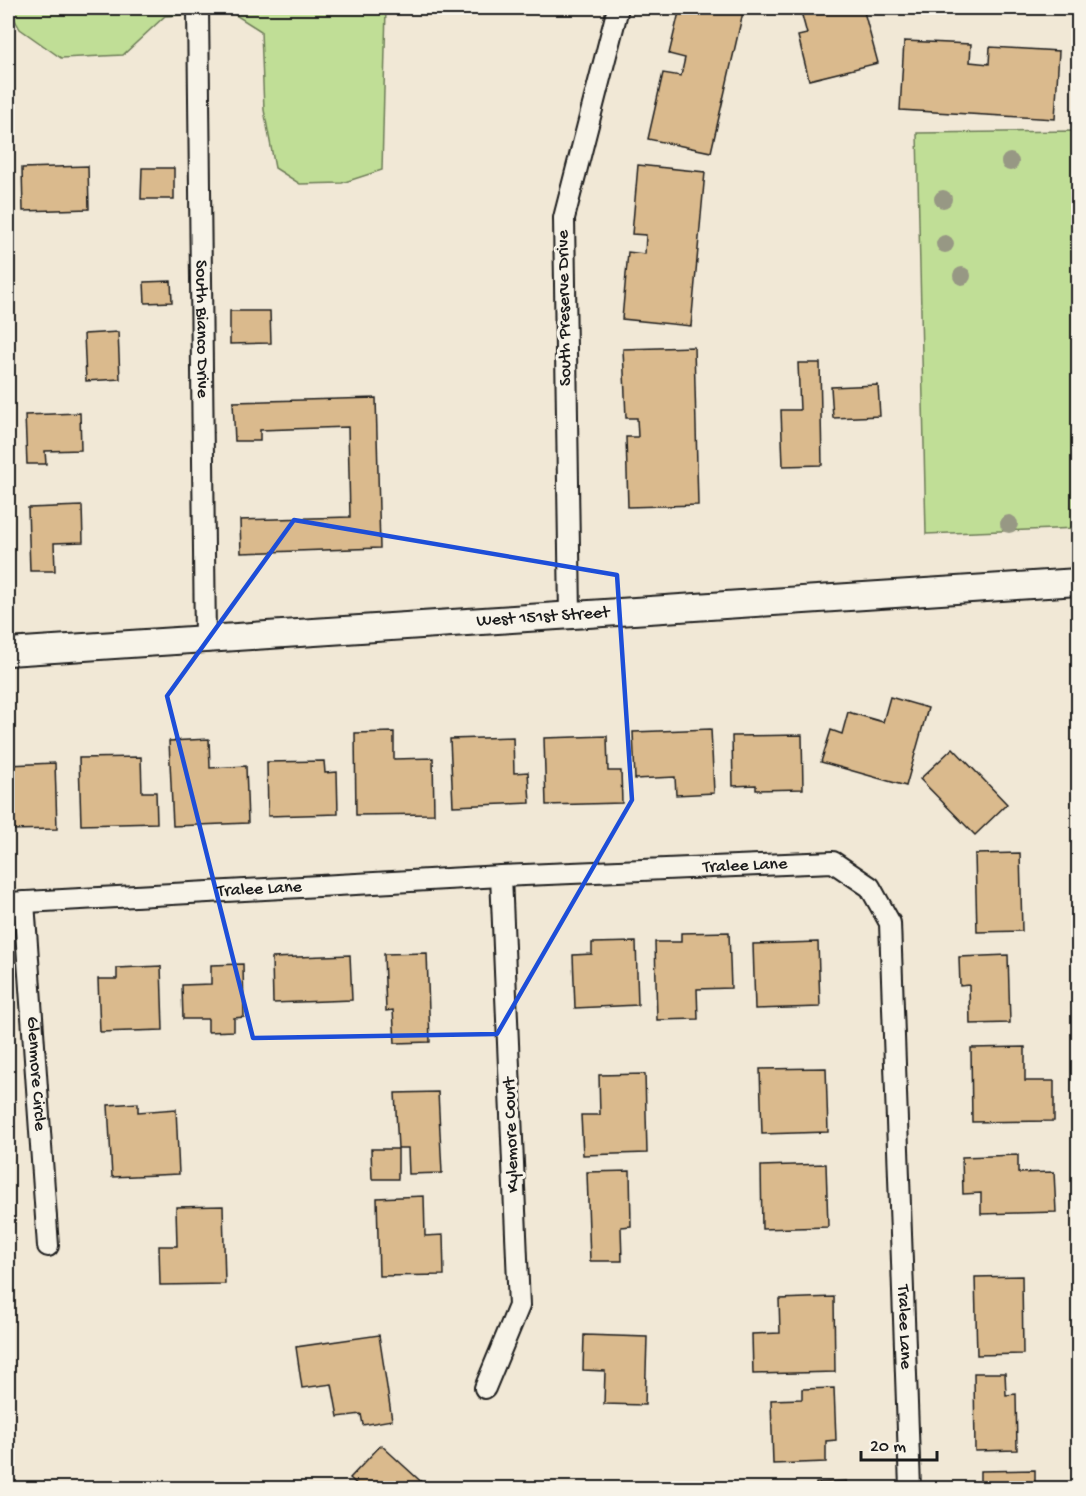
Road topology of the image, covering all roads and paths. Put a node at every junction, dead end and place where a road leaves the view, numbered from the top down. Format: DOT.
graph roads {
  1 [pos="618,8"];
  2 [pos="198,13"];
  3 [pos="1078,582"];
  4 [pos="570,615"];
  5 [pos="205,639"];
  6 [pos="8,652"];
  7 [pos="501,876"];
  8 [pos="16,903"];
  9 [pos="48,1246"];
  10 [pos="485,1388"];
  11 [pos="910,1488"];
  1 -- 4 [label="street, South Preserve Drive"];
  2 -- 5 [label="street, South Bianco Drive"];
  3 -- 4 [label="street, West 151st Street"];
  4 -- 5 [label="street, West 151st Street"];
  5 -- 6 [label="street, West 151st Street"];
  7 -- 8 [label="street, Tralee Lane"];
  7 -- 10 [label="street, Kylemore Court"];
  7 -- 11 [label="street, Tralee Lane"];
  8 -- 9 [label="street, Glenmore Circle"];
}
